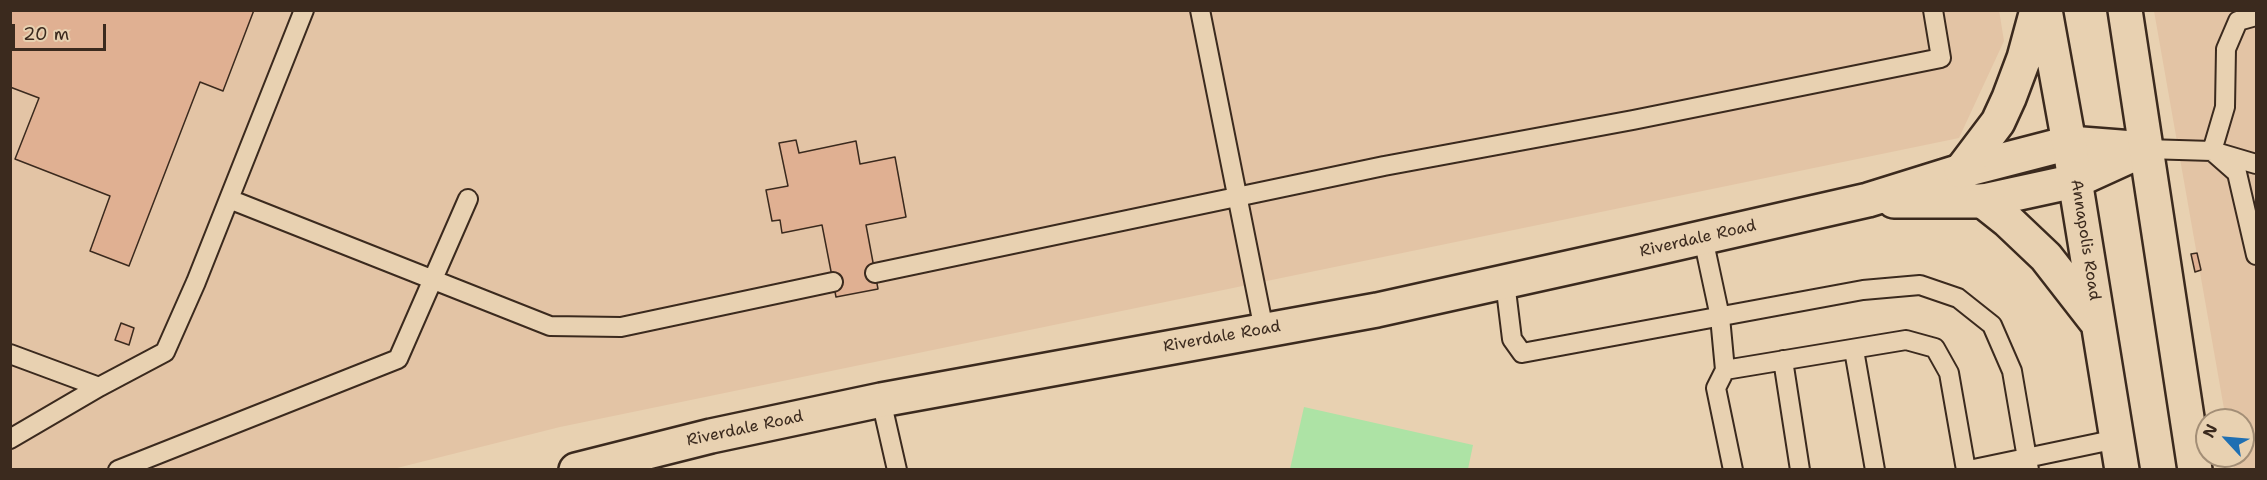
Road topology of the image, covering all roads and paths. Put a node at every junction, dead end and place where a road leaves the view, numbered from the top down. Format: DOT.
graph roads {
  1 [pos="304,10"];
  2 [pos="1200,10"];
  3 [pos="1933,10"];
  4 [pos="2037,10"];
  5 [pos="2045,10"];
  6 [pos="2125,10"];
  7 [pos="2256,16"];
  8 [pos="2069,143"];
  9 [pos="2146,149"];
  10 [pos="2212,150"];
  11 [pos="2256,164"];
  12 [pos="1961,171"];
  13 [pos="2075,181"];
  14 [pos="1237,197"];
  15 [pos="230,199"];
  16 [pos="468,199"];
  17 [pos="1868,200"];
  18 [pos="1983,201"];
  19 [pos="1703,238"];
  20 [pos="2256,255"];
  21 [pos="875,273"];
  22 [pos="433,280"];
  23 [pos="833,282"];
  24 [pos="1504,282"];
  25 [pos="1720,317"];
  26 [pos="2099,325"];
  27 [pos="1264,330"];
  28 [pos="1854,350"];
  29 [pos="10,354"];
  30 [pos="1783,360"];
  31 [pos="1725,370"];
  32 [pos="99,387"];
  33 [pos="881,400"];
  34 [pos="10,439"];
  35 [pos="2119,454"];
  36 [pos="2028,463"];
  37 [pos="118,470"];
  38 [pos="576,470"];
  39 [pos="897,470"];
  40 [pos="1733,470"];
  41 [pos="1800,470"];
  42 [pos="1875,470"];
  43 [pos="1968,470"];
  44 [pos="2194,470"];
  1 -- 15 [label="lane"];
  2 -- 14 [label="lane"];
  3 -- 14 [label="lane"];
  4 -- 12 [label="main road"];
  5 -- 8 [label="main road, Annapolis Road"];
  6 -- 9 [label="main road"];
  7 -- 10 [label="lane"];
  8 -- 9 [label="main road, Riverdale Road"];
  8 -- 12 [label="main road, Riverdale Road"];
  8 -- 13 [label="main road, Annapolis Road"];
  9 -- 10 [label="lane"];
  9 -- 13 [label="main road, Riverdale Road"];
  9 -- 44 [label="main road"];
  10 -- 11 [label="lane"];
  10 -- 20 [label="lane"];
  12 -- 17 [label="main road, Riverdale Road"];
  13 -- 18 [label="main road, Riverdale Road"];
  13 -- 26 [label="main road, Annapolis Road"];
  14 -- 21 [label="lane"];
  14 -- 27 [label="lane"];
  15 -- 22 [label="lane"];
  15 -- 32 [label="lane"];
  16 -- 22 [label="lane"];
  17 -- 18 [label="main road, Riverdale Road"];
  17 -- 19 [label="main road, Riverdale Road"];
  18 -- 26 [label="main road"];
  19 -- 24 [label="main road, Riverdale Road"];
  19 -- 25 [label="lane"];
  22 -- 23 [label="lane"];
  22 -- 37 [label="lane"];
  24 -- 25 [label="lane"];
  24 -- 27 [label="main road, Riverdale Road"];
  25 -- 31 [label="lane"];
  25 -- 36 [label="lane"];
  26 -- 35 [label="main road, Annapolis Road"];
  27 -- 33 [label="main road, Riverdale Road"];
  28 -- 30 [label="lane"];
  28 -- 42 [label="lane"];
  28 -- 43 [label="lane"];
  29 -- 32 [label="lane"];
  30 -- 31 [label="lane"];
  30 -- 41 [label="lane"];
  31 -- 40 [label="lane"];
  32 -- 34 [label="lane"];
  33 -- 38 [label="main road, Riverdale Road"];
  33 -- 39 [label="lane"];
  35 -- 36 [label="lane"];
  36 -- 43 [label="lane"];
}
